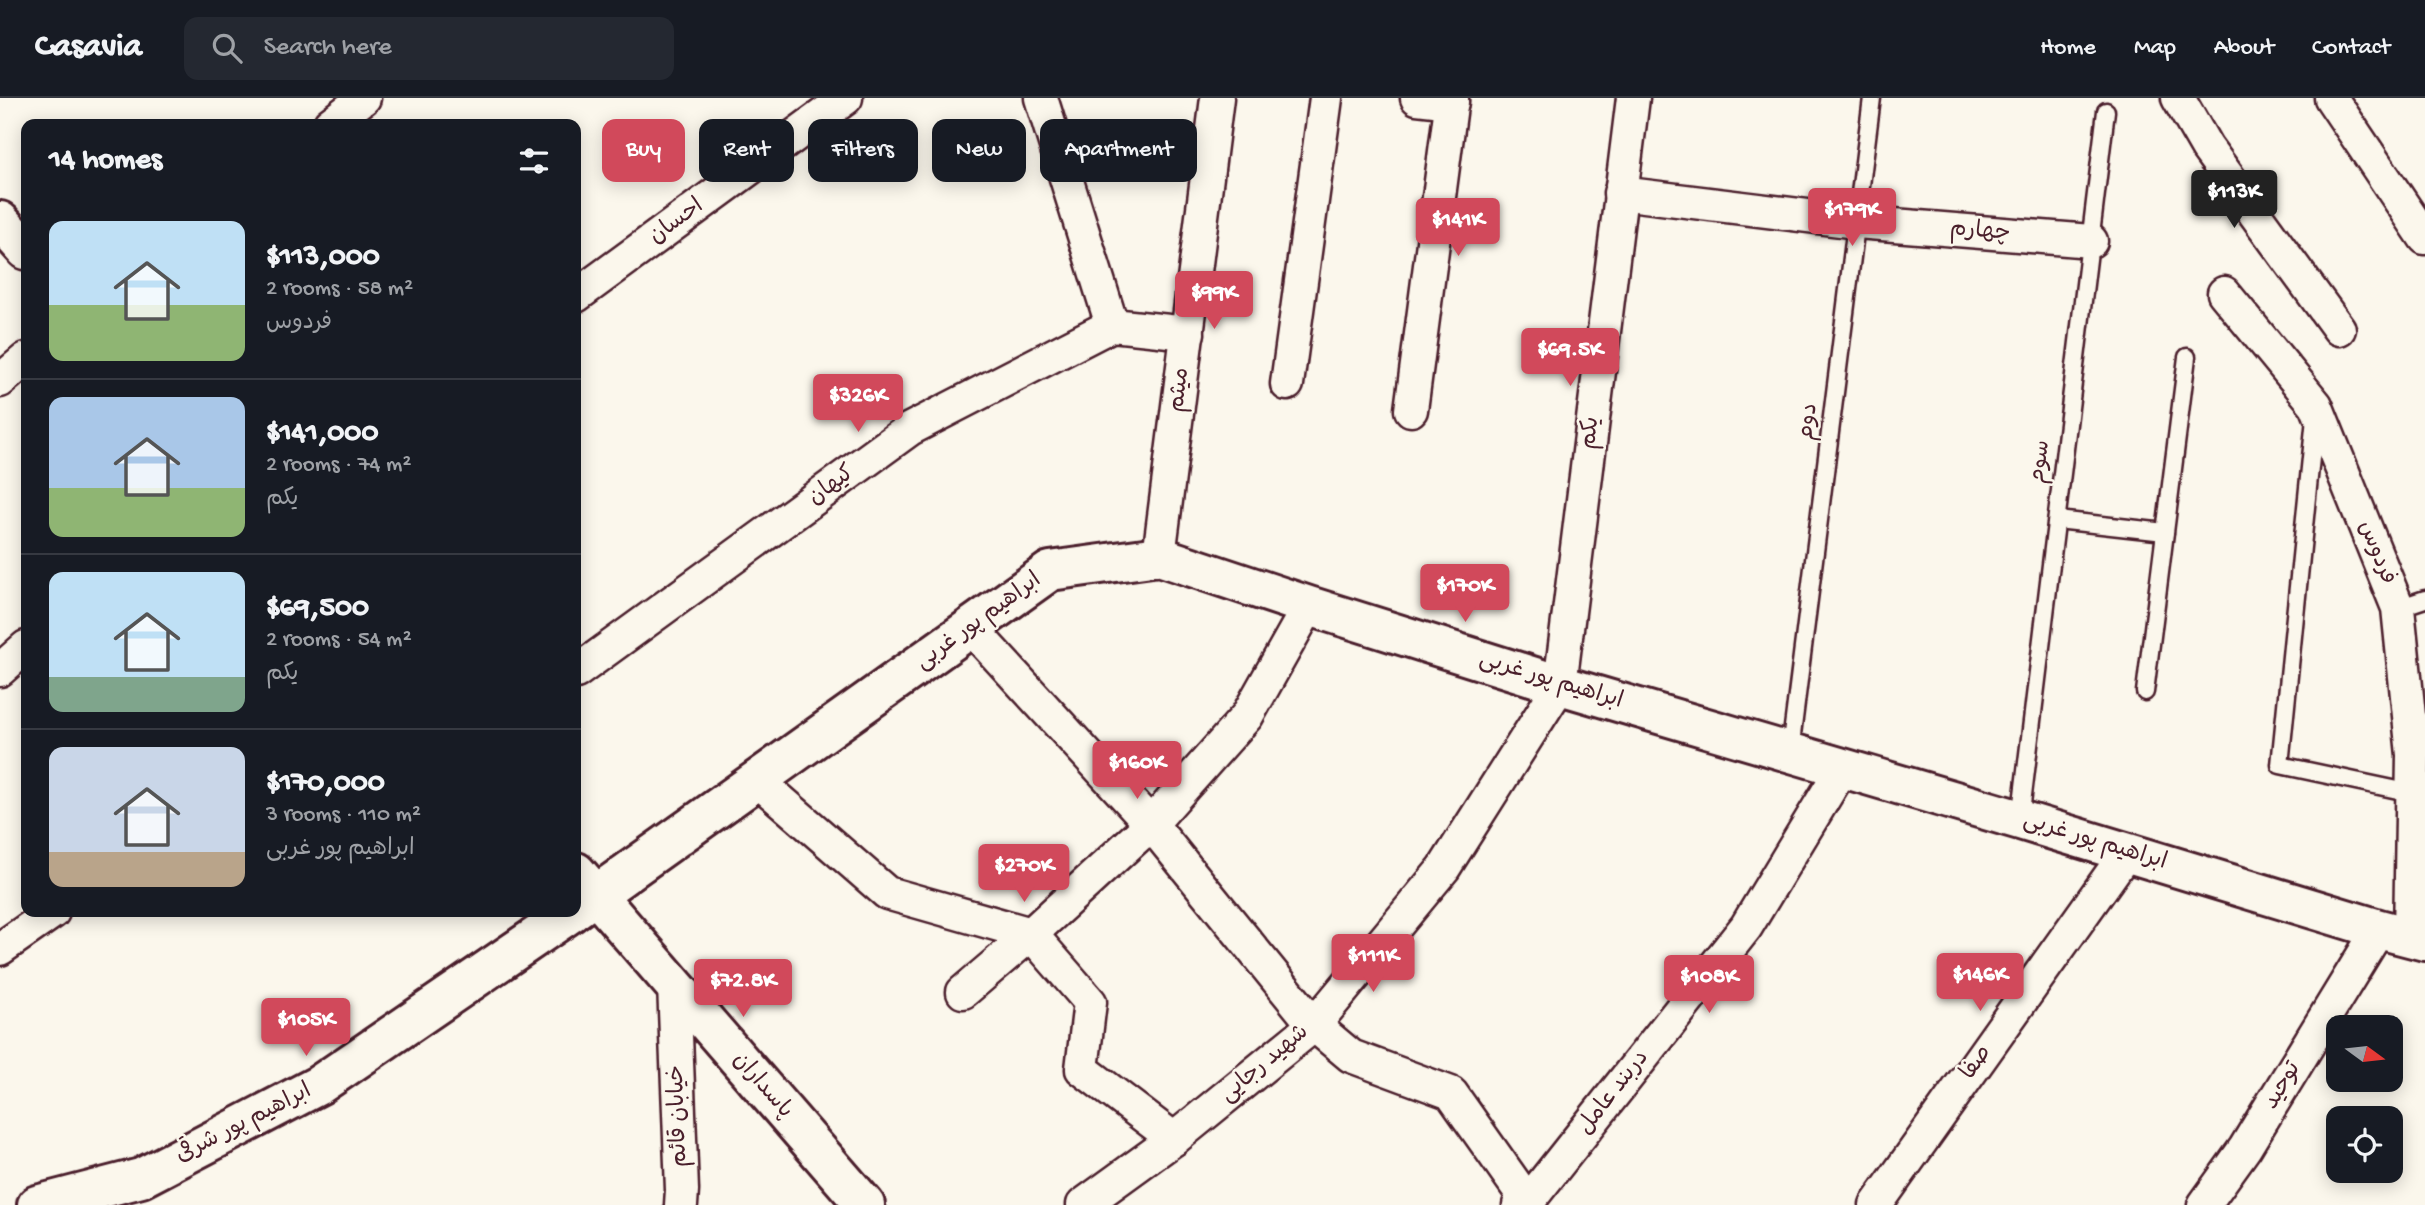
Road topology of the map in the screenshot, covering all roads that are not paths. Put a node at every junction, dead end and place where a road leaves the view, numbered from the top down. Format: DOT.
graph roads {
  1 [pos="364,98"];
  2 [pos="846,98"];
  3 [pos="1041,98"];
  4 [pos="1217,98"];
  5 [pos="1326,98"];
  6 [pos="1417,98"];
  7 [pos="1633,98"];
  8 [pos="1872,98"];
  9 [pos="2178,98"];
  10 [pos="2331,98"];
  11 [pos="1452,100"];
  12 [pos="2106,111"];
  13 [pos="337,119"];
  14 [pos="1620,193"];
  15 [pos="0,221"];
  16 [pos="1857,222"];
  17 [pos="2425,238"];
  18 [pos="2091,241"];
  19 [pos="21,244"];
  20 [pos="581,292"];
  21 [pos="2224,293"];
  22 [pos="1112,325"];
  23 [pos="2339,329"];
  24 [pos="1188,333"];
  25 [pos="2187,357"];
  26 [pos="21,363"];
  27 [pos="0,381"];
  28 [pos="1287,384"];
  29 [pos="2316,405"];
  30 [pos="1411,410"];
  31 [pos="2057,520"];
  32 [pos="2165,532"];
  33 [pos="1159,556"];
  34 [pos="2411,603"];
  35 [pos="1309,606"];
  36 [pos="971,628"];
  37 [pos="21,651"];
  38 [pos="581,668"];
  39 [pos="0,670"];
  40 [pos="1560,685"];
  41 [pos="2145,692"];
  42 [pos="1790,751"];
  43 [pos="2419,754"];
  44 [pos="1843,767"];
  45 [pos="757,780"];
  46 [pos="2412,793"];
  47 [pos="2020,820"];
  48 [pos="1151,824"];
  49 [pos="2127,852"];
  50 [pos="581,896"];
  51 [pos="581,898"];
  52 [pos="45,917"];
  53 [pos="552,917"];
  54 [pos="1031,934"];
  55 [pos="2405,936"];
  56 [pos="0,949"];
  57 [pos="674,984"];
  58 [pos="963,992"];
  59 [pos="1314,1025"];
  60 [pos="1174,1139"];
  61 [pos="674,1200"];
  62 [pos="1526,1204"];
  63 [pos="37,1205"];
  64 [pos="864,1205"];
  65 [pos="1083,1205"];
  66 [pos="1875,1205"];
  67 [pos="2204,1205"];
  1 -- 13 [label="street"];
  2 -- 20 [label="street, احسان"];
  3 -- 22 [label="street"];
  4 -- 24 [label="street, میثم"];
  5 -- 28 [label="street"];
  6 -- 11 [label="street"];
  7 -- 14 [label="street, یکم"];
  8 -- 16 [label="lane, دوم"];
  9 -- 23 [label="street"];
  10 -- 17 [label="street"];
  11 -- 30 [label="street"];
  12 -- 18 [label="lane, سوم"];
  14 -- 16 [label="street, چهارم"];
  14 -- 40 [label="street, یکم"];
  15 -- 19 [label="street"];
  16 -- 18 [label="street, چهارم"];
  16 -- 42 [label="lane, دوم"];
  18 -- 31 [label="lane, سوم"];
  21 -- 29 [label="street, فردوس"];
  22 -- 24 [label="street"];
  22 -- 38 [label="street, کیهان"];
  24 -- 33 [label="street, میثم"];
  25 -- 32 [label="lane"];
  26 -- 27 [label="street"];
  29 -- 34 [label="street, فردوس"];
  29 -- 46 [label="lane"];
  31 -- 32 [label="lane"];
  31 -- 47 [label="lane, سوم"];
  32 -- 41 [label="lane"];
  33 -- 35 [label="street, ابراهیم پور غربی"];
  33 -- 36 [label="street, ابراهیم پور غربی"];
  34 -- 43 [label="street, فردوس"];
  35 -- 40 [label="street, ابراهیم پور غربی"];
  35 -- 48 [label="street"];
  36 -- 45 [label="street, ابراهیم پور غربی"];
  36 -- 48 [label="street"];
  37 -- 39 [label="street"];
  40 -- 42 [label="street, ابراهیم پور غربی"];
  40 -- 59 [label="street, شهید رجایی"];
  42 -- 44 [label="street, ابراهیم پور غربی"];
  43 -- 46 [label="street, فردوس"];
  44 -- 47 [label="street, ابراهیم پور غربی"];
  44 -- 62 [label="street, دربند عامل"];
  45 -- 50 [label="street, ابراهیم پور غربی"];
  45 -- 54 [label="street"];
  46 -- 55 [label="street, فردوس"];
  47 -- 49 [label="street, ابراهیم پور غربی"];
  48 -- 54 [label="street"];
  48 -- 59 [label="street"];
  49 -- 55 [label="street, ابراهیم پور غربی"];
  49 -- 66 [label="street, صفا"];
  51 -- 57 [label="street, پاسداران"];
  52 -- 56 [label="street"];
  53 -- 63 [label="street, ابراهیم پور شرقی"];
  54 -- 58 [label="street"];
  54 -- 60 [label="street"];
  55 -- 67 [label="street, توحید"];
  57 -- 61 [label="street, خیابان قائم"];
  57 -- 64 [label="street, پاسداران"];
  59 -- 60 [label="street, شهید رجایی"];
  59 -- 62 [label="street"];
  60 -- 65 [label="street, شهید رجایی"];
}
